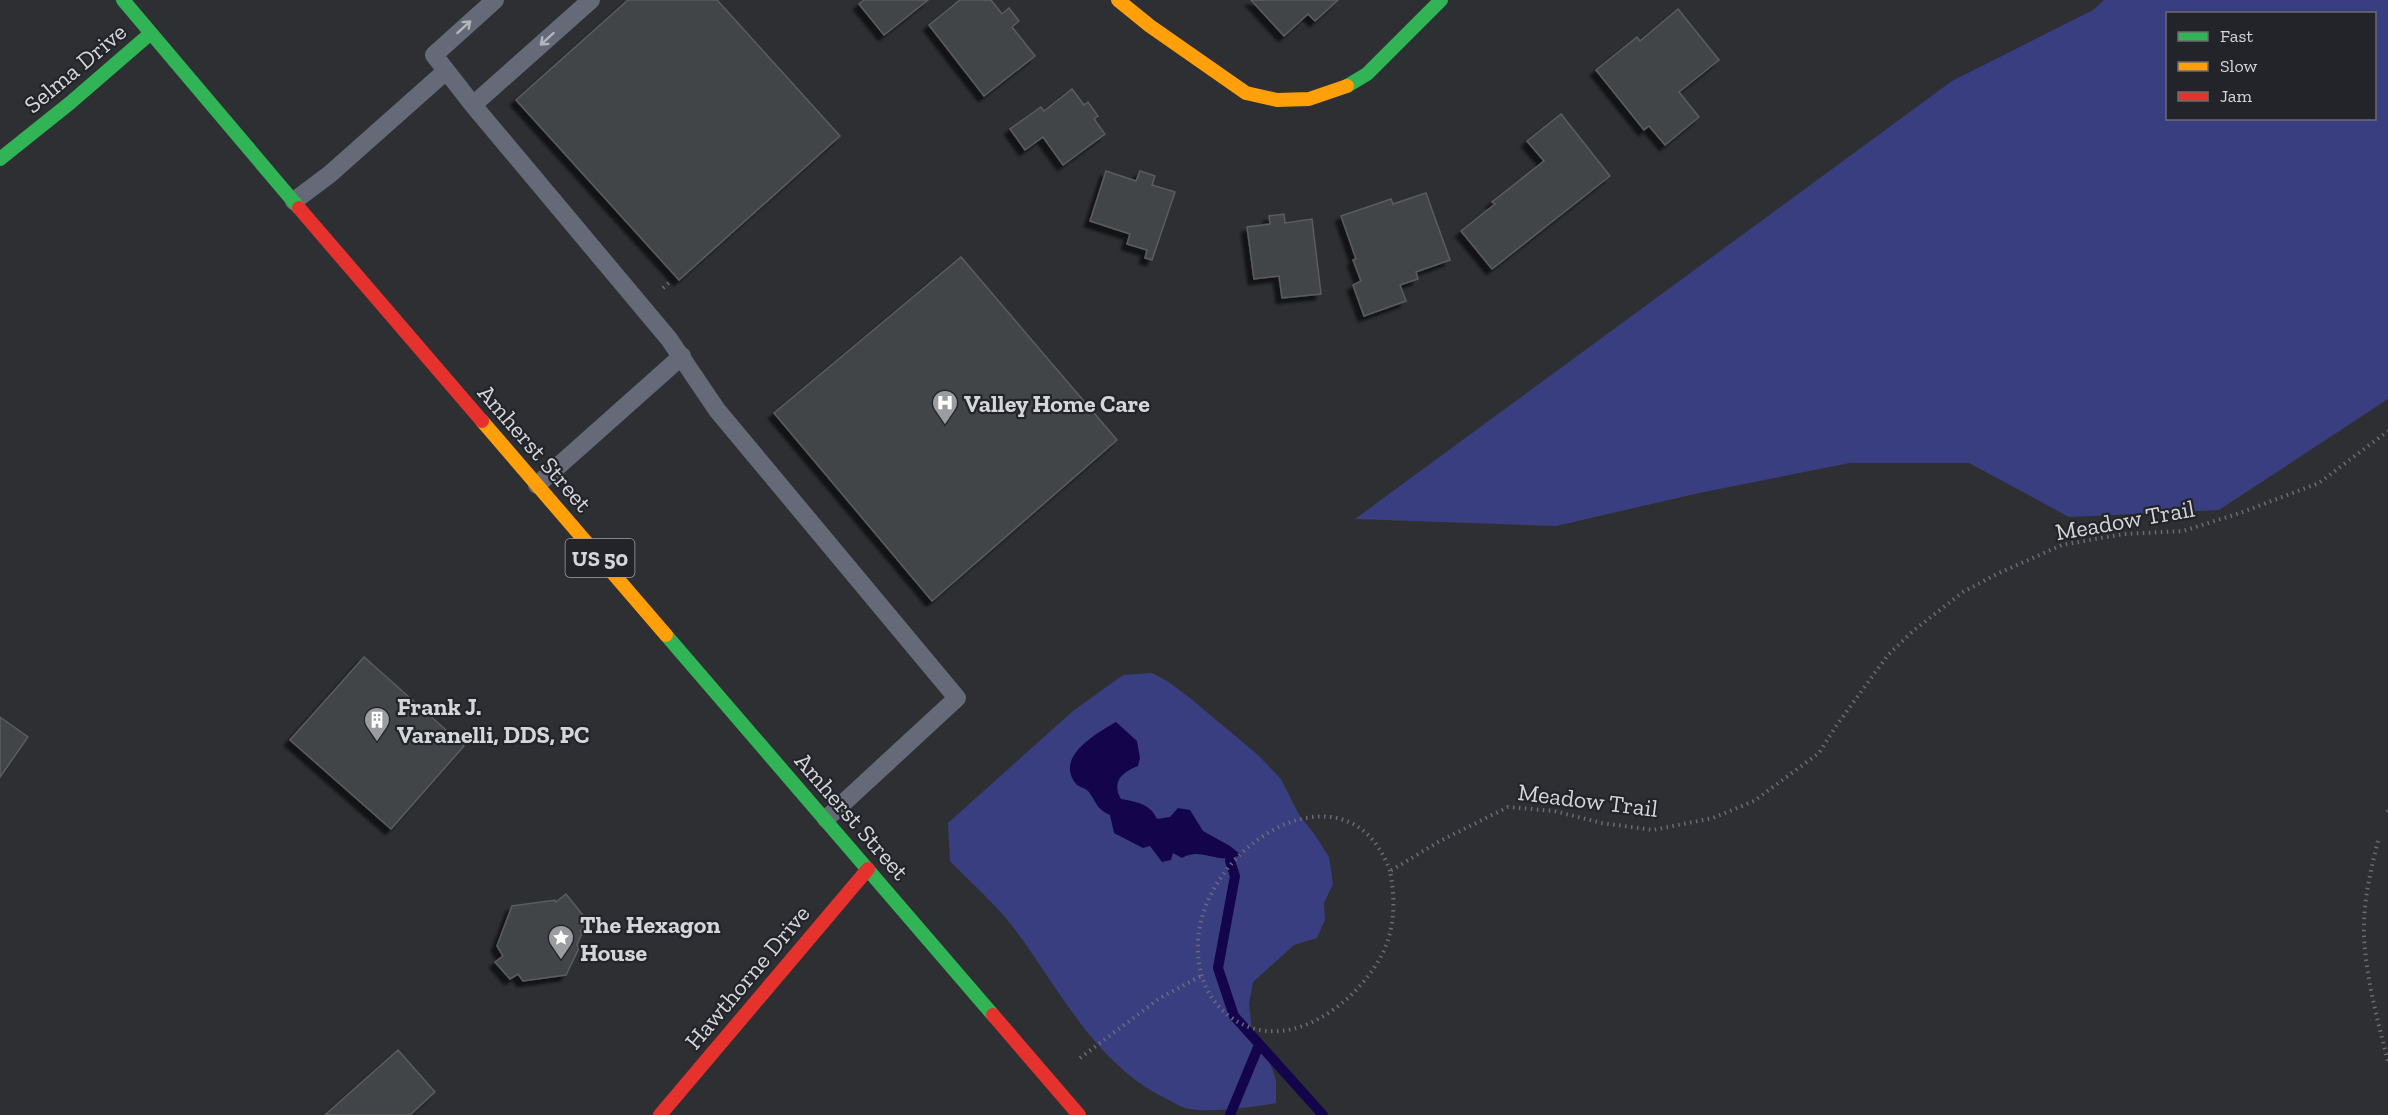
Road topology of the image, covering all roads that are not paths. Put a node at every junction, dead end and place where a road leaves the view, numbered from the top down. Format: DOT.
graph roads {
  1 [pos="123,0"];
  2 [pos="495,0"];
  3 [pos="591,0"];
  4 [pos="1118,0"];
  5 [pos="1441,0"];
  6 [pos="151,33"];
  7 [pos="446,71"];
  8 [pos="473,105"];
  9 [pos="0,159"];
  10 [pos="294,201"];
  11 [pos="682,356"];
  12 [pos="537,485"];
  13 [pos="826,819"];
  14 [pos="868,868"];
  15 [pos="660,1115"];
  16 [pos="1078,1115"];
  1 -- 6 [label="main road, Amherst Street / US 50"];
  7 -- 2 [label="lane, one-way"];
  3 -- 8 [label="lane, one-way"];
  4 -- 5 [label="main road"];
  6 -- 9 [label="main road, Selma Drive"];
  6 -- 10 [label="main road, Amherst Street / US 50"];
  7 -- 8 [label="lane"];
  7 -- 10 [label="lane"];
  8 -- 11 [label="lane"];
  10 -- 12 [label="main road, Amherst Street / US 50"];
  11 -- 12 [label="lane"];
  11 -- 13 [label="lane"];
  12 -- 13 [label="main road, Amherst Street / US 50"];
  13 -- 14 [label="main road, Amherst Street / US 50"];
  14 -- 15 [label="main road, Hawthorne Drive"];
  14 -- 16 [label="main road, Amherst Street / US 50"];
}
